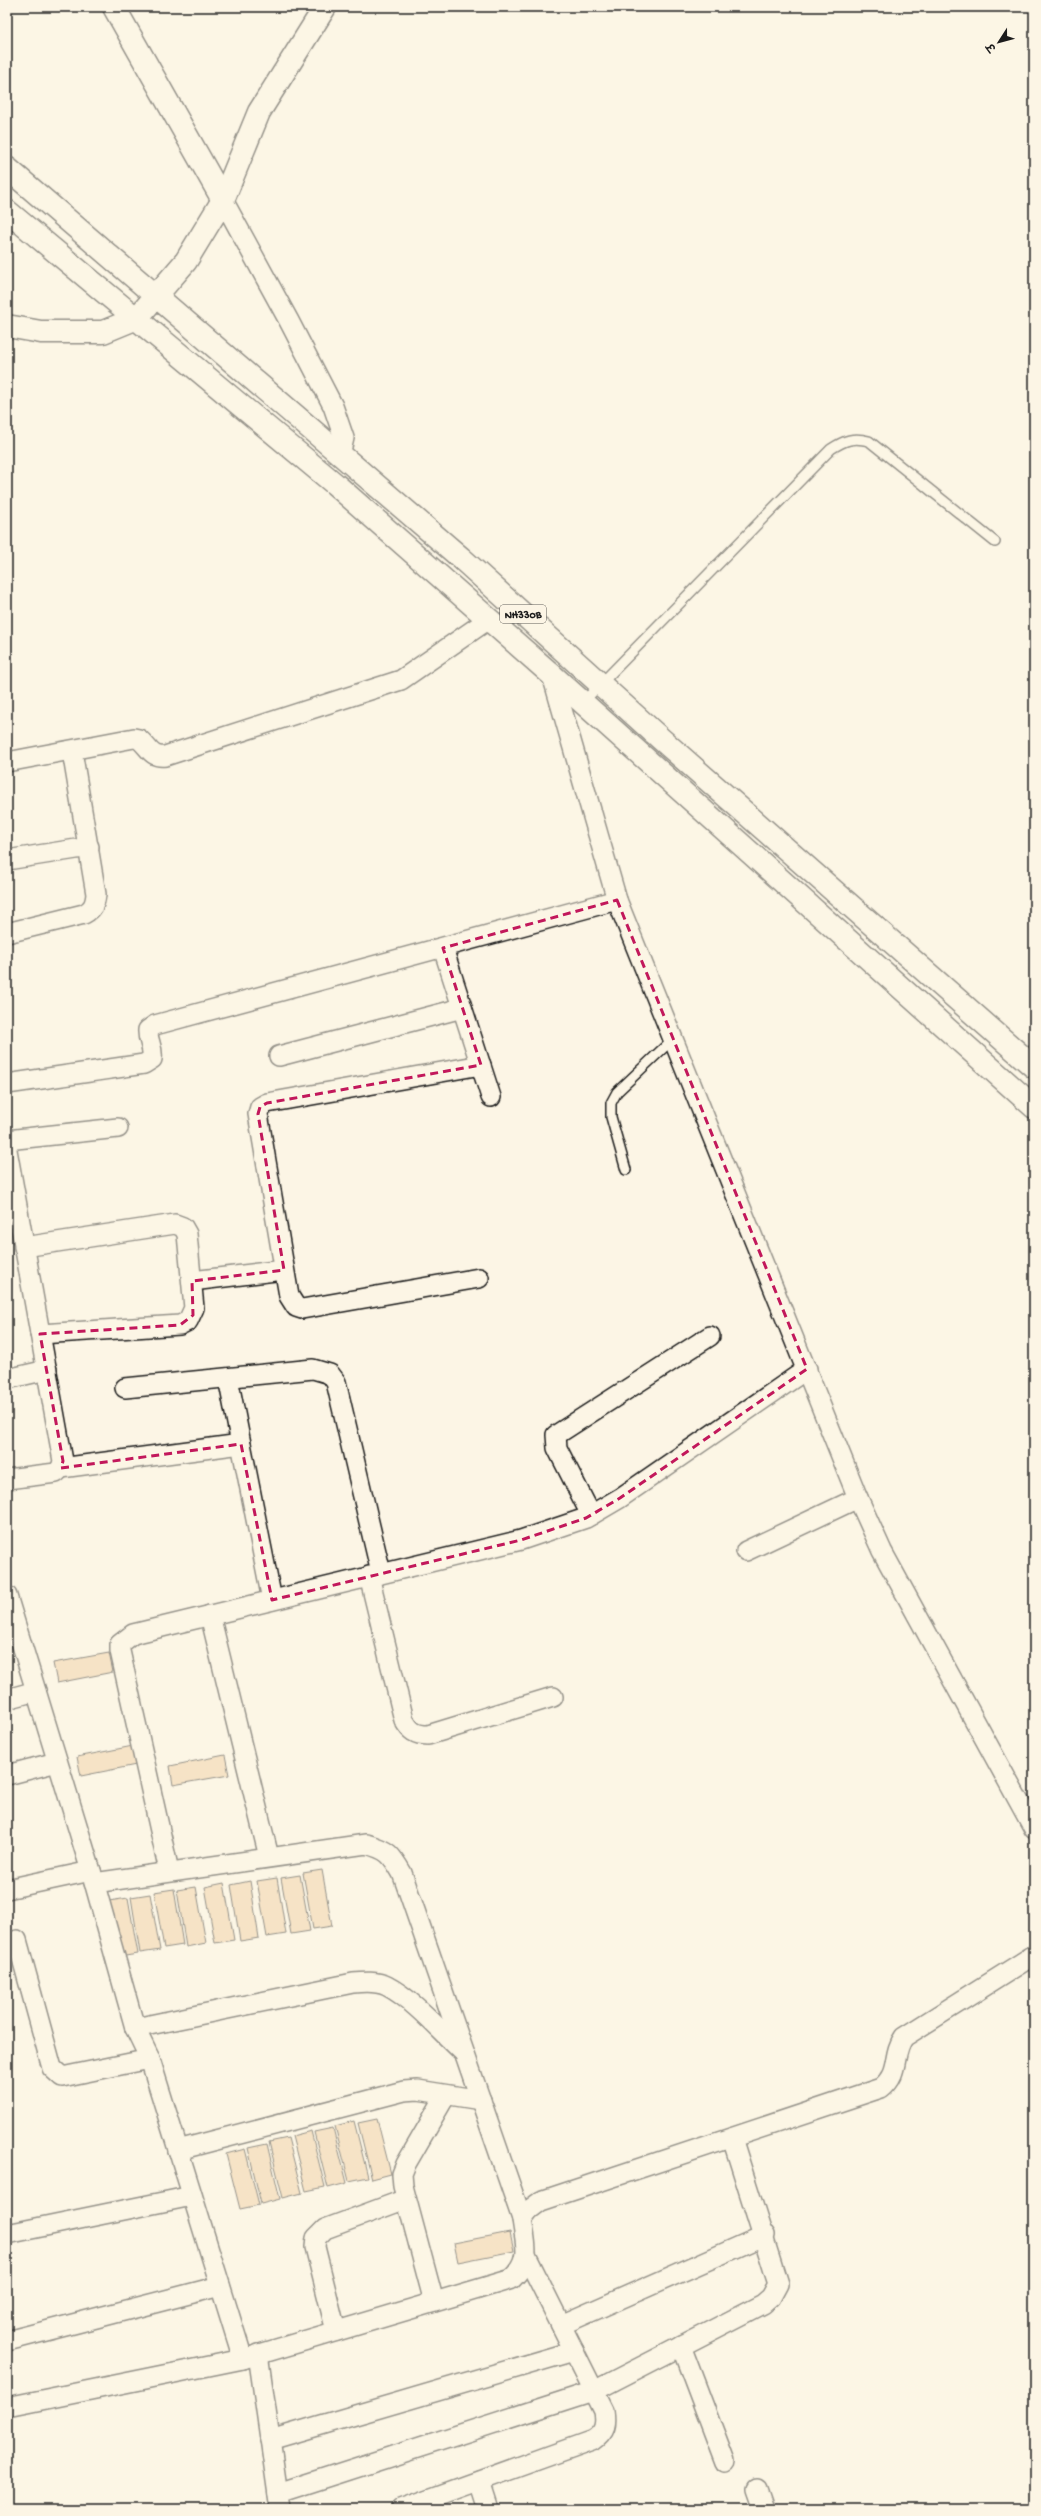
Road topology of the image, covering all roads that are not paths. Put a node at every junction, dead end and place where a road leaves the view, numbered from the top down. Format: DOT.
graph roads {
  1 [pos="114,7"];
  2 [pos="326,7"];
  3 [pos="7,168"];
  4 [pos="223,200"];
  5 [pos="7,211"];
  6 [pos="156,296"];
  7 [pos="137,318"];
  8 [pos="7,326"];
  9 [pos="340,455"];
  10 [pos="995,542"];
  11 [pos="489,619"];
  12 [pos="552,675"];
  13 [pos="599,683"];
  14 [pos="582,702"];
  15 [pos="72,751"];
  16 [pos="7,762"];
  17 [pos="89,847"];
  18 [pos="7,860"];
  19 [pos="617,900"];
  20 [pos="7,933"];
  21 [pos="442,948"];
  22 [pos="462,1008"];
  23 [pos="673,1039"];
  24 [pos="279,1056"];
  25 [pos="481,1065"];
  26 [pos="1034,1067"];
  27 [pos="7,1084"];
  28 [pos="491,1097"];
  29 [pos="1034,1107"];
  30 [pos="118,1128"];
  31 [pos="7,1140"];
  32 [pos="7,1150"];
  33 [pos="626,1170"];
  34 [pos="12,1208"];
  35 [pos="24,1247"];
  36 [pos="284,1270"];
  37 [pos="479,1278"];
  38 [pos="192,1281"];
  39 [pos="40,1334"];
  40 [pos="710,1336"];
  41 [pos="47,1370"];
  42 [pos="807,1370"];
  43 [pos="228,1378"];
  44 [pos="7,1379"];
  45 [pos="125,1388"];
  46 [pos="240,1444"];
  47 [pos="61,1468"];
  48 [pos="7,1479"];
  49 [pos="858,1498"];
  50 [pos="591,1515"];
  51 [pos="746,1551"];
  52 [pos="375,1575"];
  53 [pos="7,1598"];
  54 [pos="272,1600"];
  55 [pos="210,1615"];
  56 [pos="36,1691"];
  57 [pos="553,1697"];
  58 [pos="7,1699"];
  59 [pos="58,1762"];
  60 [pos="7,1775"];
  61 [pos="1034,1829"];
  62 [pos="269,1857"];
  63 [pos="169,1871"];
  64 [pos="92,1877"];
  65 [pos="7,1889"];
  66 [pos="17,1940"];
  67 [pos="1034,1955"];
  68 [pos="135,2028"];
  69 [pos="465,2054"];
  70 [pos="150,2059"];
  71 [pos="446,2095"];
  72 [pos="481,2100"];
  73 [pos="732,2138"];
  74 [pos="178,2150"];
  75 [pos="192,2196"];
  76 [pos="406,2199"];
  77 [pos="522,2219"];
  78 [pos="7,2234"];
  79 [pos="765,2235"];
  80 [pos="527,2257"];
  81 [pos="220,2286"];
  82 [pos="434,2302"];
  83 [pos="561,2325"];
  84 [pos="336,2331"];
  85 [pos="7,2341"];
  86 [pos="682,2346"];
  87 [pos="574,2351"];
  88 [pos="251,2356"];
  89 [pos="594,2391"];
  90 [pos="7,2407"];
  91 [pos="270,2440"];
  92 [pos="725,2462"];
  93 [pos="480,2481"];
  94 [pos="757,2490"];
  95 [pos="279,2501"];
  96 [pos="401,2509"];
  97 [pos="489,2509"];
  98 [pos="764,2509"];
  1 -- 4 [label="main road"];
  2 -- 4 [label="main road"];
  3 -- 6 [label="main road, NH330B"];
  4 -- 6 [label="main road"];
  4 -- 9 [label="street"];
  5 -- 7 [label="main road, NH330B"];
  6 -- 7 [label="main road"];
  6 -- 9 [label="main road, NH330B"];
  7 -- 8 [label="main road"];
  7 -- 11 [label="main road, NH330B"];
  9 -- 13 [label="main road, NH330B"];
  10 -- 13 [label="lane"];
  11 -- 12 [label="main road, NH330B"];
  11 -- 15 [label="street"];
  12 -- 14 [label="main road, NH330B"];
  12 -- 19 [label="street"];
  13 -- 14 [label="lane"];
  13 -- 26 [label="main road, NH330B"];
  14 -- 29 [label="main road, NH330B"];
  15 -- 16 [label="street"];
  15 -- 17 [label="street"];
  17 -- 18 [label="street"];
  17 -- 20 [label="street"];
  19 -- 21 [label="street"];
  19 -- 23 [label="street"];
  21 -- 22 [label="street"];
  21 -- 27 [label="street"];
  22 -- 24 [label="street"];
  22 -- 25 [label="street"];
  23 -- 33 [label="lane"];
  23 -- 42 [label="street"];
  25 -- 28 [label="street"];
  25 -- 36 [label="street"];
  30 -- 31 [label="street"];
  32 -- 34 [label="street"];
  34 -- 35 [label="street"];
  35 -- 38 [label="street"];
  35 -- 39 [label="street"];
  36 -- 37 [label="street"];
  36 -- 38 [label="street"];
  38 -- 39 [label="street"];
  39 -- 41 [label="street"];
  40 -- 50 [label="street"];
  41 -- 44 [label="street"];
  41 -- 47 [label="street"];
  42 -- 49 [label="street"];
  42 -- 50 [label="street"];
  43 -- 45 [label="street"];
  43 -- 46 [label="street"];
  43 -- 52 [label="street"];
  46 -- 47 [label="street"];
  46 -- 54 [label="street"];
  47 -- 48 [label="street"];
  49 -- 51 [label="street"];
  49 -- 61 [label="street"];
  50 -- 52 [label="street"];
  52 -- 54 [label="street"];
  52 -- 57 [label="street"];
  53 -- 56 [label="street"];
  54 -- 55 [label="street"];
  55 -- 62 [label="street"];
  55 -- 63 [label="street"];
  56 -- 58 [label="street"];
  56 -- 59 [label="street"];
  59 -- 60 [label="street"];
  59 -- 64 [label="street"];
  62 -- 63 [label="street"];
  62 -- 69 [label="street"];
  63 -- 64 [label="street"];
  64 -- 65 [label="street"];
  64 -- 68 [label="street"];
  66 -- 70 [label="street"];
  67 -- 73 [label="street"];
  68 -- 69 [label="street"];
  68 -- 70 [label="street"];
  69 -- 72 [label="street"];
  70 -- 74 [label="street"];
  71 -- 72 [label="street"];
  71 -- 74 [label="street"];
  71 -- 76 [label="street"];
  72 -- 77 [label="street"];
  73 -- 77 [label="street"];
  73 -- 79 [label="street"];
  74 -- 75 [label="street"];
  75 -- 78 [label="street"];
  75 -- 81 [label="street"];
  76 -- 82 [label="street"];
  76 -- 84 [label="street"];
  77 -- 80 [label="street"];
  79 -- 83 [label="street"];
  79 -- 86 [label="street"];
  80 -- 82 [label="street"];
  80 -- 83 [label="street"];
  81 -- 85 [label="street"];
  81 -- 88 [label="street"];
  82 -- 84 [label="street"];
  83 -- 87 [label="street"];
  84 -- 88 [label="street"];
  86 -- 89 [label="street"];
  86 -- 92 [label="street"];
  87 -- 89 [label="street"];
  87 -- 91 [label="street"];
  88 -- 90 [label="street"];
  88 -- 91 [label="street"];
  89 -- 93 [label="street"];
  89 -- 95 [label="street"];
  91 -- 95 [label="street"];
  93 -- 96 [label="street"];
  93 -- 97 [label="street"];
  94 -- 98 [label="street"];
}
